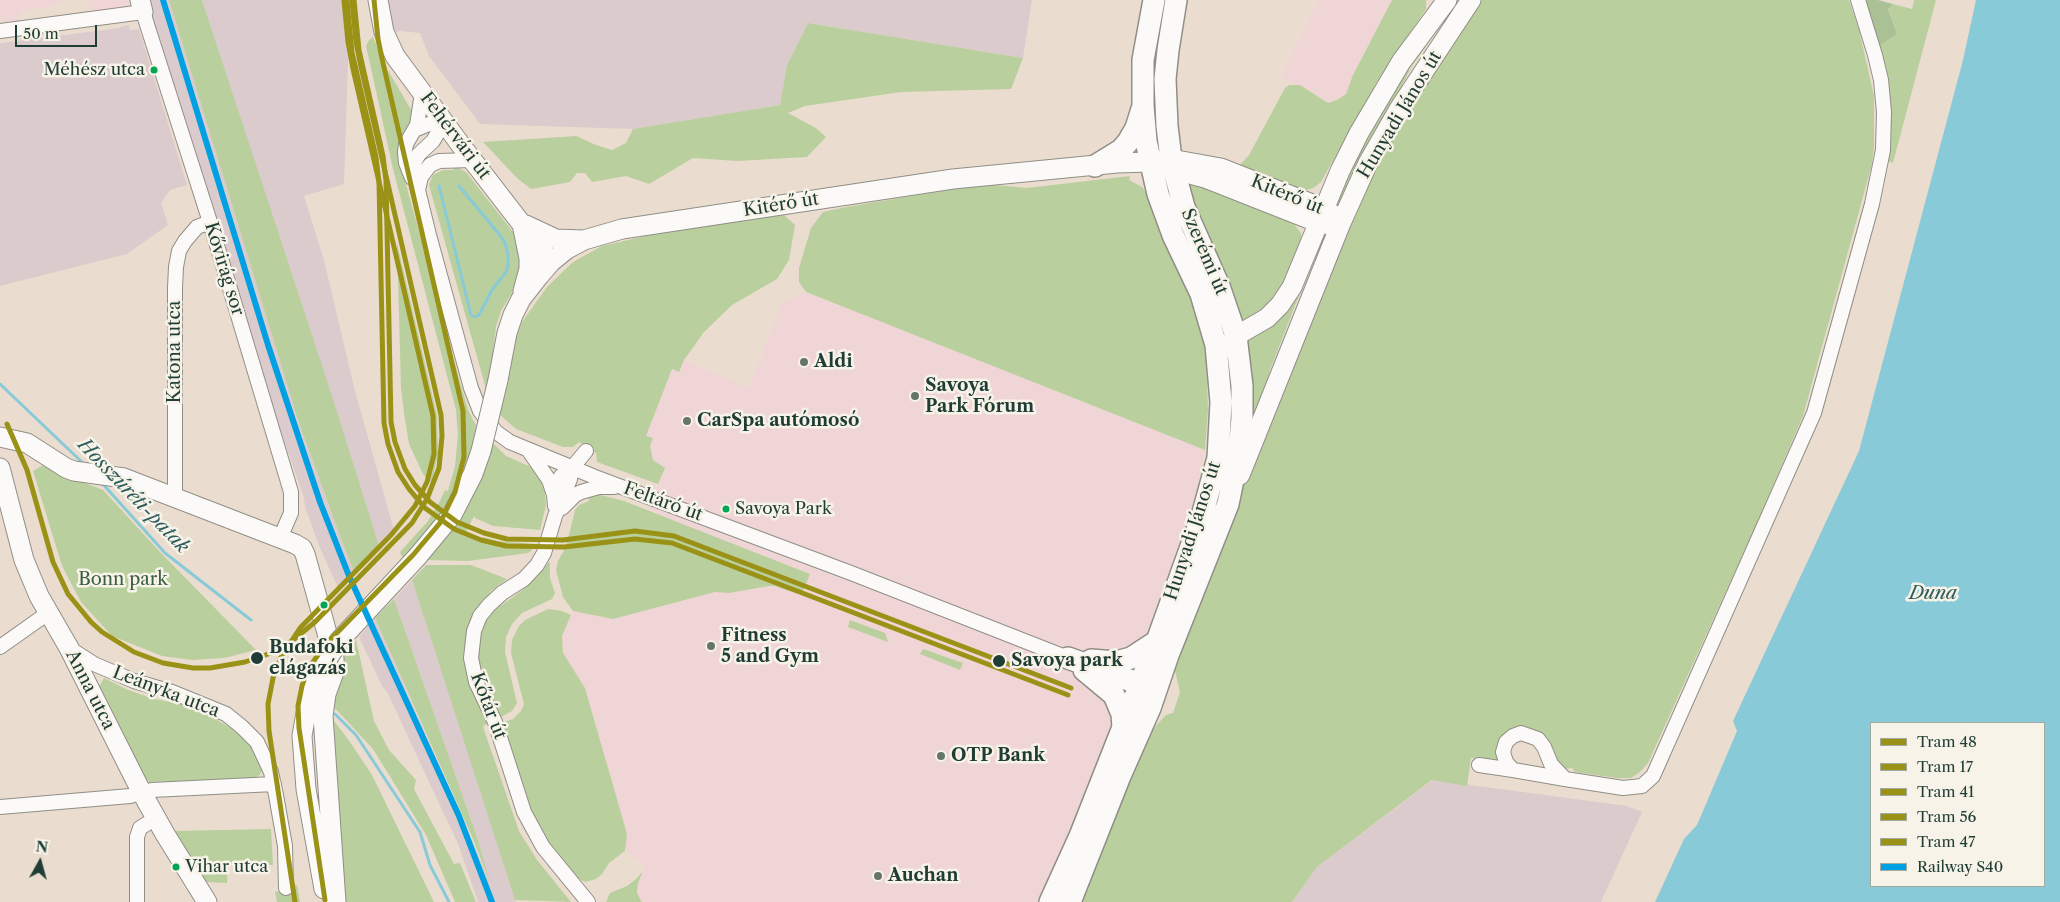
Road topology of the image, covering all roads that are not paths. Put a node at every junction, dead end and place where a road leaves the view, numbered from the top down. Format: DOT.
graph roads {
  1 [pos="378,0"];
  2 [pos="1154,0"];
  3 [pos="1176,0"];
  4 [pos="1447,0"];
  5 [pos="1471,0"];
  6 [pos="1858,0"];
  7 [pos="141,6"];
  8 [pos="0,31"];
  9 [pos="422,93"];
  10 [pos="1143,106"];
  11 [pos="444,122"];
  12 [pos="414,130"];
  13 [pos="472,160"];
  14 [pos="1150,162"];
  15 [pos="1172,164"];
  16 [pos="1095,166"];
  17 [pos="1340,171"];
  18 [pos="418,193"];
  19 [pos="1290,196"];
  20 [pos="1322,216"];
  21 [pos="210,222"];
  22 [pos="521,222"];
  23 [pos="1341,223"];
  24 [pos="584,240"];
  25 [pos="551,262"];
  26 [pos="521,299"];
  27 [pos="1236,336"];
  28 [pos="1218,367"];
  29 [pos="0,437"];
  30 [pos="529,451"];
  31 [pos="586,451"];
  32 [pos="0,468"];
  33 [pos="572,468"];
  34 [pos="620,486"];
  35 [pos="554,495"];
  36 [pos="175,498"];
  37 [pos="1228,504"];
  38 [pos="555,516"];
  39 [pos="280,538"];
  40 [pos="48,613"];
  41 [pos="1158,641"];
  42 [pos="0,647"];
  43 [pos="69,648"];
  44 [pos="1068,658"];
  45 [pos="1161,676"];
  46 [pos="1140,684"];
  47 [pos="1123,728"];
  48 [pos="1480,766"];
  49 [pos="1513,770"];
  50 [pos="1565,779"];
  51 [pos="274,784"];
  52 [pos="142,793"];
  53 [pos="0,807"];
  54 [pos="156,818"];
  55 [pos="286,888"];
  56 [pos="137,902"];
  57 [pos="207,902"];
  58 [pos="325,902"];
  59 [pos="336,902"];
  60 [pos="588,902"];
  61 [pos="1050,902"];
  62 [pos="1070,902"];
  1 -- 9 [label="main road, Fehérvári út"];
  2 -- 10 [label="main road, Szerémi út"];
  3 -- 15 [label="main road, Szerémi út"];
  4 -- 17 [label="main road, Hunyadi János út"];
  5 -- 23 [label="main road, Hunyadi János út"];
  6 -- 50 [label="street"];
  7 -- 8 [label="street"];
  7 -- 21 [label="street, Kővirág sor"];
  9 -- 11 [label="main road, Fehérvári út"];
  9 -- 12 [label="street, Feltáró út"];
  10 -- 14 [label="main road, Szerémi út"];
  10 -- 16 [label="main road"];
  11 -- 12 [label="street"];
  11 -- 13 [label="main road, Fehérvári út"];
  11 -- 18 [label="street, Feltáró út"];
  12 -- 18 [label="street, Feltáró út"];
  13 -- 18 [label="street"];
  13 -- 22 [label="main road, Fehérvári út"];
  14 -- 15 [label="main road, Kitérő út"];
  14 -- 16 [label="main road, Kitérő út"];
  14 -- 28 [label="main road, Szerémi út"];
  15 -- 19 [label="main road, Kitérő út"];
  15 -- 20 [label="main road, Kitérő út"];
  15 -- 27 [label="main road, Szerémi út"];
  16 -- 24 [label="main road, Kitérő út"];
  17 -- 19 [label="main road"];
  17 -- 20 [label="main road, Hunyadi János út"];
  18 -- 30 [label="street, Feltáró út"];
  19 -- 20 [label="main road, Kitérő út"];
  20 -- 23 [label="main road, Kitérő út"];
  20 -- 27 [label="main road, Hunyadi János út"];
  21 -- 36 [label="street, Katona utca"];
  21 -- 39 [label="street, Kővirág sor"];
  22 -- 24 [label="main road"];
  22 -- 25 [label="main road, Fehérvári út"];
  22 -- 26 [label="main road"];
  23 -- 37 [label="main road, Hunyadi János út"];
  24 -- 25 [label="main road, Kitérő út"];
  25 -- 26 [label="main road, Kitérő út"];
  26 -- 58 [label="main road, Kitérő út, bridge"];
  27 -- 28 [label="main road, Hunyadi János út"];
  27 -- 37 [label="main road, Szerémi út"];
  28 -- 41 [label="main road, Hunyadi János út"];
  29 -- 36 [label="main road"];
  30 -- 33 [label="street, Feltáró út"];
  30 -- 35 [label="street, Kőtár út"];
  31 -- 33 [label="street"];
  32 -- 40 [label="main road, Anna utca"];
  33 -- 34 [label="street, Feltáró út"];
  33 -- 35 [label="street, Kőtár út"];
  33 -- 38 [label="street, Kőtár út"];
  34 -- 38 [label="street, Kőtár út"];
  34 -- 44 [label="street, Feltáró út"];
  35 -- 38 [label="street, Kőtár út"];
  36 -- 39 [label="main road"];
  37 -- 45 [label="main road, Hunyadi János út"];
  38 -- 60 [label="street, Kőtár út"];
  39 -- 59 [label="main road"];
  40 -- 42 [label="street"];
  40 -- 43 [label="main road, Anna utca"];
  41 -- 44 [label="main road"];
  41 -- 46 [label="main road, Hunyadi János út"];
  43 -- 51 [label="street, Leányka utca"];
  43 -- 52 [label="main road, Anna utca"];
  44 -- 46 [label="main road"];
  44 -- 47 [label="main road"];
  45 -- 46 [label="main road"];
  45 -- 62 [label="main road, Hunyadi János út"];
  46 -- 47 [label="main road, Hunyadi János út"];
  47 -- 61 [label="main road, Hunyadi János út"];
  48 -- 49 [label="street"];
  49 -- 50 [label="street"];
  49 -- 50 [label="street"];
  51 -- 52 [label="street"];
  51 -- 55 [label="street, Leányka utca"];
  52 -- 53 [label="street"];
  52 -- 54 [label="main road, Anna utca"];
  54 -- 56 [label="street"];
  54 -- 57 [label="main road, Anna utca"];
}
